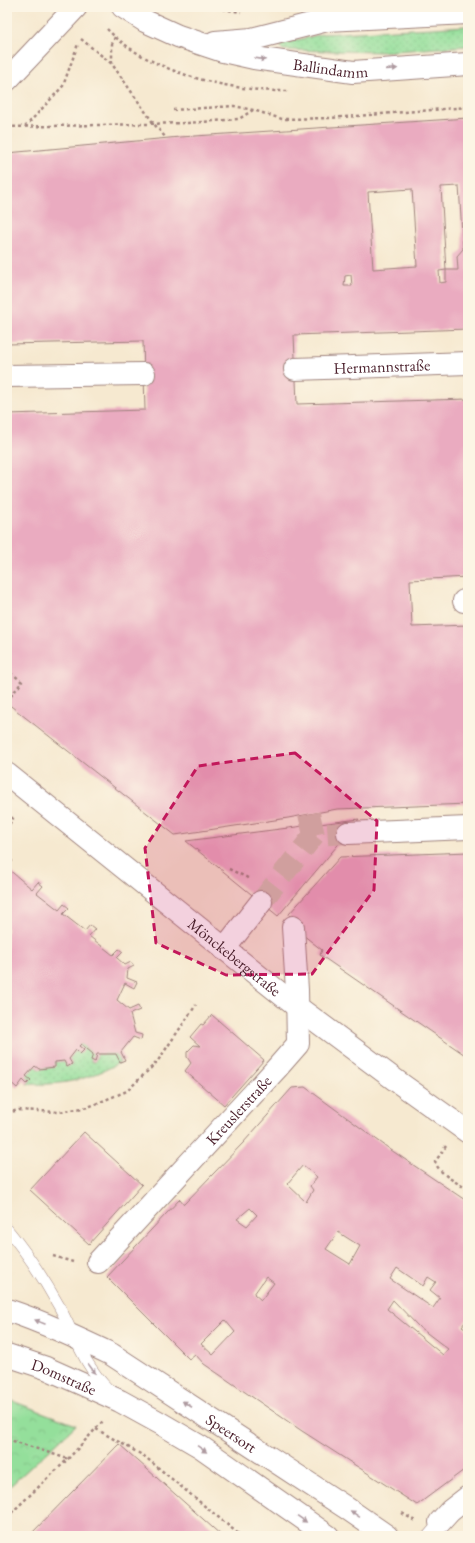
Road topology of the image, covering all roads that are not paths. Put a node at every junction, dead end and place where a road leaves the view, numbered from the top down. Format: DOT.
graph roads {
  1 [pos="76,7"];
  2 [pos="125,8"];
  3 [pos="468,13"];
  4 [pos="196,41"];
  5 [pos="468,64"];
  6 [pos="7,80"];
  7 [pos="468,363"];
  8 [pos="296,369"];
  9 [pos="144,374"];
  10 [pos="7,376"];
  11 [pos="7,774"];
  12 [pos="468,828"];
  13 [pos="348,833"];
  14 [pos="261,902"];
  15 [pos="293,927"];
  16 [pos="224,949"];
  17 [pos="296,1006"];
  18 [pos="468,1132"];
  19 [pos="7,1229"];
  20 [pos="98,1262"];
  21 [pos="7,1310"];
  22 [pos="73,1335"];
  23 [pos="7,1355"];
  24 [pos="120,1401"];
  25 [pos="468,1497"];
  26 [pos="434,1529"];
  27 [pos="328,1536"];
  28 [pos="387,1536"];
  1 -- 6 [label="street"];
  2 -- 4 [label="street, Ballindamm"];
  3 -- 4 [label="street, Ballindamm"];
  4 -- 5 [label="street, Ballindamm, one-way"];
  7 -- 8 [label="street, Hermannstraße"];
  9 -- 10 [label="street"];
  11 -- 16 [label="street, Mönckebergstraße"];
  12 -- 13 [label="street"];
  14 -- 16 [label="street"];
  15 -- 17 [label="street, Kreuslerstraße"];
  16 -- 17 [label="street, Mönckebergstraße"];
  17 -- 18 [label="street, Mönckebergstraße"];
  17 -- 20 [label="street, Kreuslerstraße"];
  19 -- 22 [label="lane, Speersort"];
  22 -- 21 [label="street, one-way"];
  22 -- 24 [label="lane, Speersort, one-way"];
  28 -- 22 [label="street, Speersort, one-way"];
  23 -- 24 [label="street, Domstraße"];
  24 -- 27 [label="street, Speersort, one-way"];
  25 -- 26 [label="street"];
}
